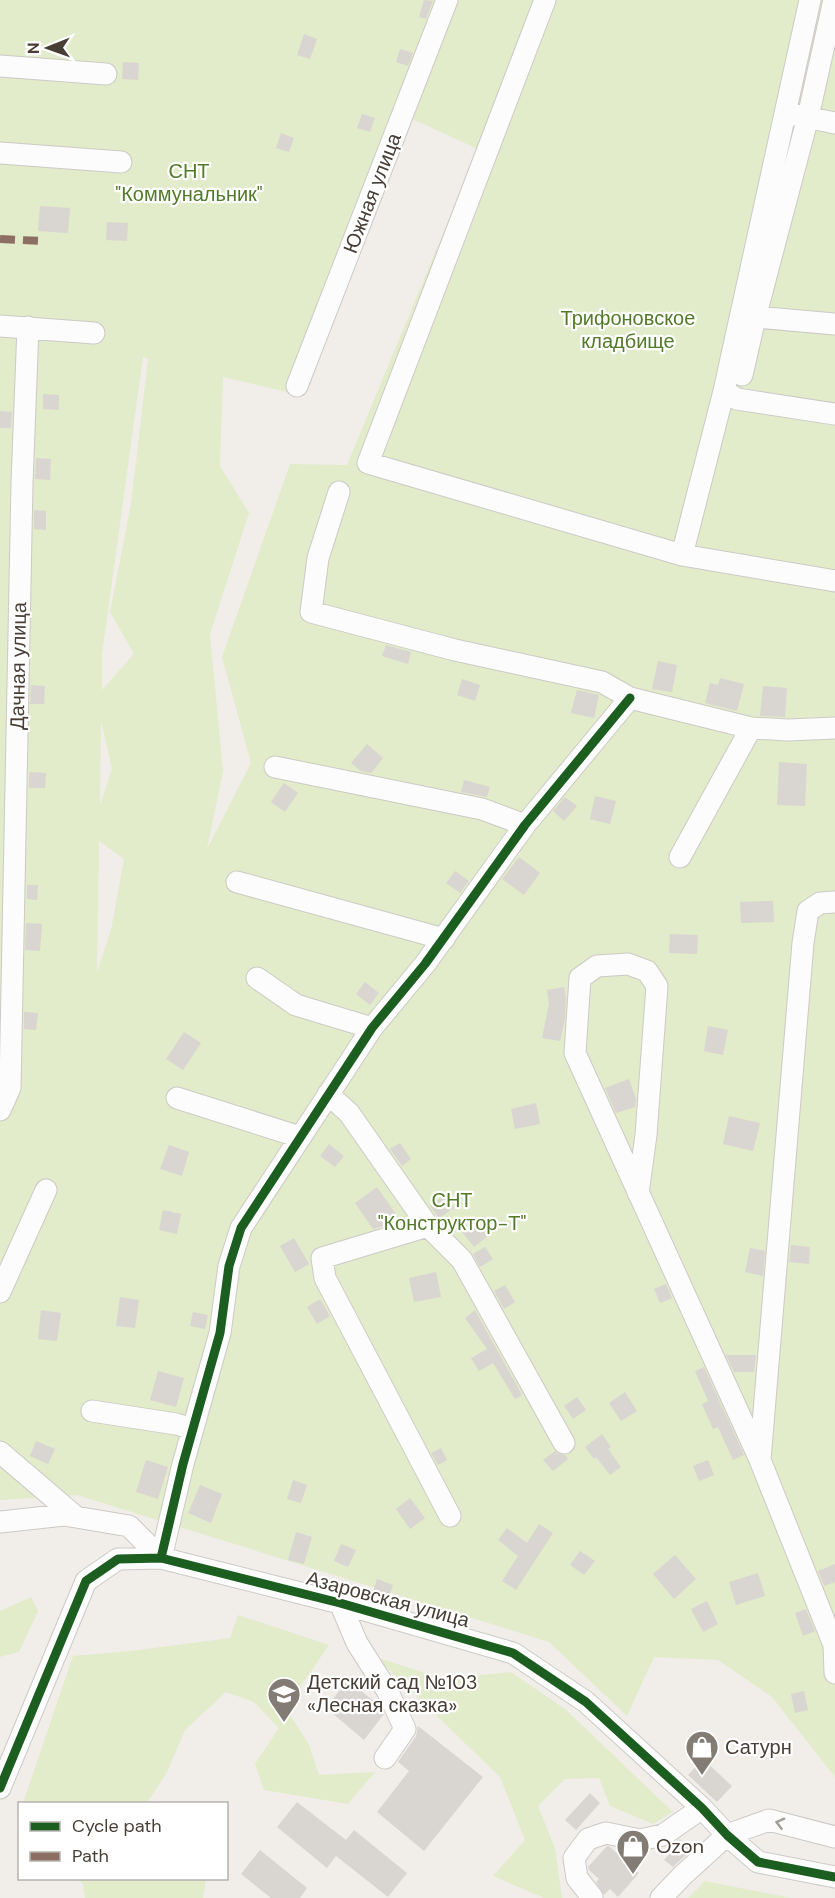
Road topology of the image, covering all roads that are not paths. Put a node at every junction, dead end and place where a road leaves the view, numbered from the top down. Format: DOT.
graph roads {
  1 [pos="447,0"];
  2 [pos="545,0"];
  3 [pos="810,0"];
  4 [pos="834,0"];
  5 [pos="830,36"];
  6 [pos="0,66"];
  7 [pos="106,74"];
  8 [pos="785,113"];
  9 [pos="808,117"];
  10 [pos="835,123"];
  11 [pos="0,153"];
  12 [pos="122,162"];
  13 [pos="748,317"];
  14 [pos="835,324"];
  15 [pos="0,326"];
  16 [pos="28,327"];
  17 [pos="94,333"];
  18 [pos="297,386"];
  19 [pos="730,395"];
  20 [pos="835,414"];
  21 [pos="339,492"];
  22 [pos="682,555"];
  23 [pos="835,580"];
  24 [pos="630,698"];
  25 [pos="751,728"];
  26 [pos="835,728"];
  27 [pos="275,767"];
  28 [pos="525,825"];
  29 [pos="680,857"];
  30 [pos="237,882"];
  31 [pos="835,902"];
  32 [pos="444,939"];
  33 [pos="257,978"];
  34 [pos="372,1028"];
  35 [pos="328,1094"];
  36 [pos="177,1098"];
  37 [pos="0,1110"];
  38 [pos="300,1137"];
  39 [pos="46,1190"];
  40 [pos="638,1192"];
  41 [pos="428,1226"];
  42 [pos="0,1292"];
  43 [pos="92,1411"];
  44 [pos="194,1429"];
  45 [pos="564,1443"];
  46 [pos="0,1452"];
  47 [pos="760,1460"];
  48 [pos="450,1516"];
  49 [pos="76,1517"];
  50 [pos="0,1522"];
  51 [pos="161,1558"];
  52 [pos="340,1604"];
  53 [pos="835,1644"];
  54 [pos="835,1673"];
  55 [pos="385,1758"];
  56 [pos="0,1788"];
  57 [pos="702,1808"];
  58 [pos="727,1835"];
  59 [pos="835,1838"];
  60 [pos="835,1877"];
  61 [pos="592,1896"];
  62 [pos="661,1898"];
  1 -- 18 [label="street, Южная улица"];
  2 -- 22 [label="street"];
  3 -- 8 [label="street"];
  4 -- 5 [label="street"];
  5 -- 9 [label="street"];
  6 -- 7 [label="street"];
  8 -- 9 [label="street"];
  8 -- 13 [label="street"];
  9 -- 10 [label="street"];
  9 -- 13 [label="street"];
  11 -- 12 [label="street"];
  13 -- 14 [label="street"];
  13 -- 19 [label="street"];
  15 -- 16 [label="street"];
  16 -- 17 [label="street"];
  16 -- 37 [label="street, Дачная улица"];
  19 -- 20 [label="street"];
  19 -- 22 [label="street"];
  21 -- 24 [label="street"];
  22 -- 23 [label="street"];
  24 -- 25 [label="street"];
  24 -- 28 [label="street"];
  25 -- 26 [label="street"];
  25 -- 29 [label="street"];
  27 -- 28 [label="street"];
  28 -- 32 [label="street"];
  30 -- 32 [label="street"];
  31 -- 47 [label="street"];
  32 -- 34 [label="street"];
  33 -- 34 [label="street"];
  34 -- 35 [label="street"];
  35 -- 38 [label="street"];
  35 -- 41 [label="street"];
  36 -- 38 [label="street"];
  38 -- 44 [label="street"];
  39 -- 42 [label="street"];
  40 -- 40 [label="street"];
  40 -- 47 [label="street"];
  41 -- 45 [label="street"];
  41 -- 48 [label="street"];
  43 -- 44 [label="street"];
  44 -- 51 [label="street"];
  46 -- 49 [label="street"];
  47 -- 53 [label="street"];
  49 -- 50 [label="street"];
  49 -- 51 [label="street"];
  51 -- 52 [label="street, Азаровская улица"];
  51 -- 56 [label="street, Азаровская улица"];
  52 -- 55 [label="street"];
  52 -- 57 [label="street, Азаровская улица"];
  53 -- 54 [label="street"];
  57 -- 58 [label="street, Азаровская улица"];
  57 -- 61 [label="street"];
  59 -- 58 [label="street, one-way"];
  58 -- 60 [label="street, Азаровская улица"];
  58 -- 62 [label="street"];
}
